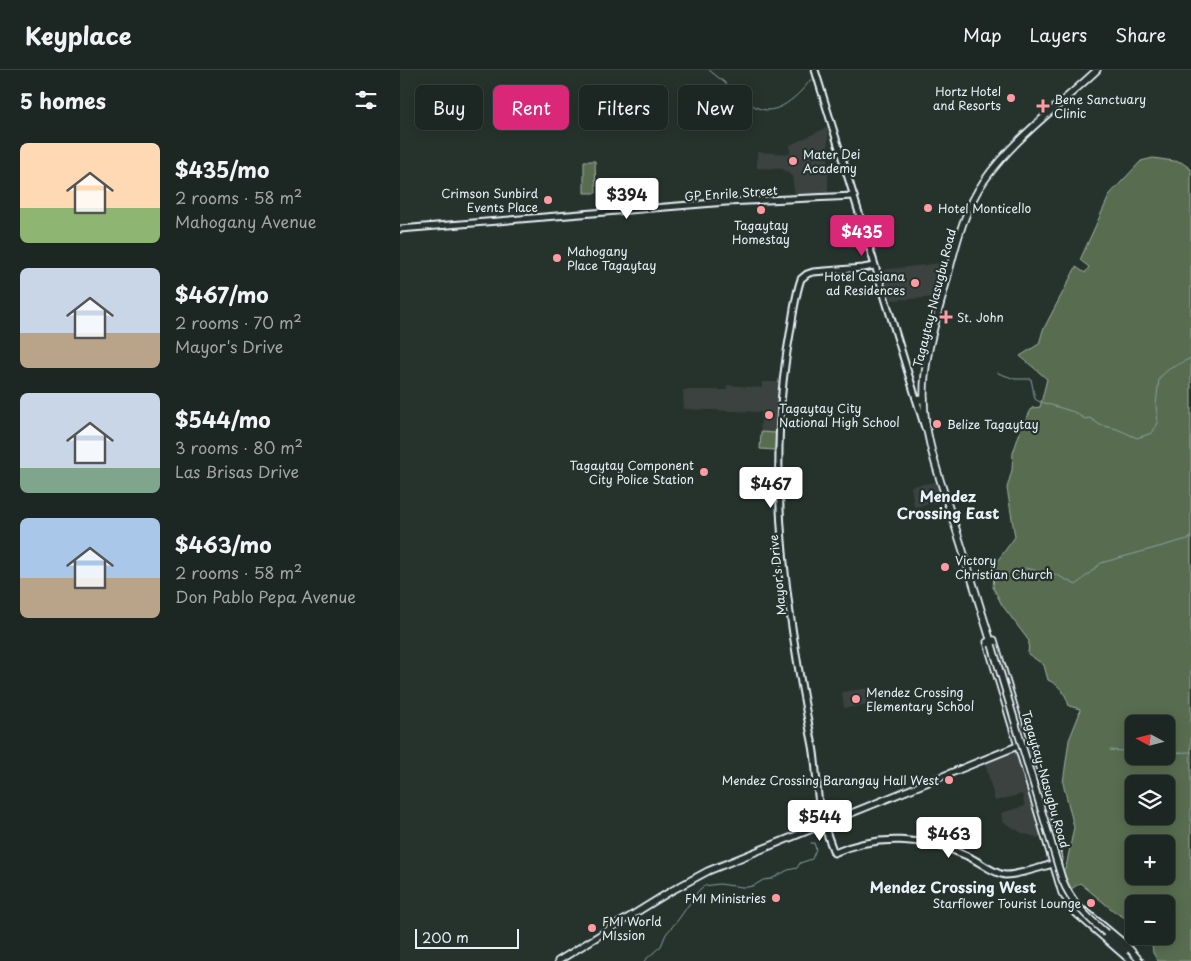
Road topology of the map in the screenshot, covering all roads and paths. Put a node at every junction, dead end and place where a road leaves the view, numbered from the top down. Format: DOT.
graph roads {
  1 [pos="815,70"];
  2 [pos="1097,70"];
  3 [pos="854,196"];
  4 [pos="400,229"];
  5 [pos="874,266"];
  6 [pos="916,398"];
  7 [pos="924,398"];
  8 [pos="929,437"];
  9 [pos="971,577"];
  10 [pos="1025,743"];
  11 [pos="1019,746"];
  12 [pos="824,824"];
  13 [pos="1053,864"];
  14 [pos="558,961"];
  15 [pos="1131,961"];
  16 [pos="1136,961"];
  17 [pos="1140,961"];
  1 -- 3 [label="street"];
  2 -- 7 [label="main road, Tagaytay-Nasugbu Road"];
  3 -- 4 [label="street, GP Enrile Street"];
  3 -- 5 [label="street"];
  5 -- 6 [label="street"];
  5 -- 12 [label="street, Mayor's Drive"];
  6 -- 7 [label="main road"];
  6 -- 8 [label="street"];
  7 -- 8 [label="main road, Tagaytay-Nasugbu Road"];
  8 -- 9 [label="main road, Tagaytay-Nasugbu Road"];
  9 -- 10 [label="main road, Tagaytay-Nasugbu Road"];
  9 -- 11 [label="main road, Tagaytay-Nasugbu Road"];
  9 -- 16 [label="main road, Tagaytay-Nasugbu Road, bridge"];
  10 -- 11 [label="main road"];
  10 -- 17 [label="main road, Tagaytay-Nasugbu Road"];
  11 -- 12 [label="main road"];
  11 -- 13 [label="main road, Tagaytay-Nasugbu Road"];
  12 -- 13 [label="street, Mayor's Drive"];
  12 -- 14 [label="main road"];
  13 -- 15 [label="main road, Tagaytay-Nasugbu Road"];
}
